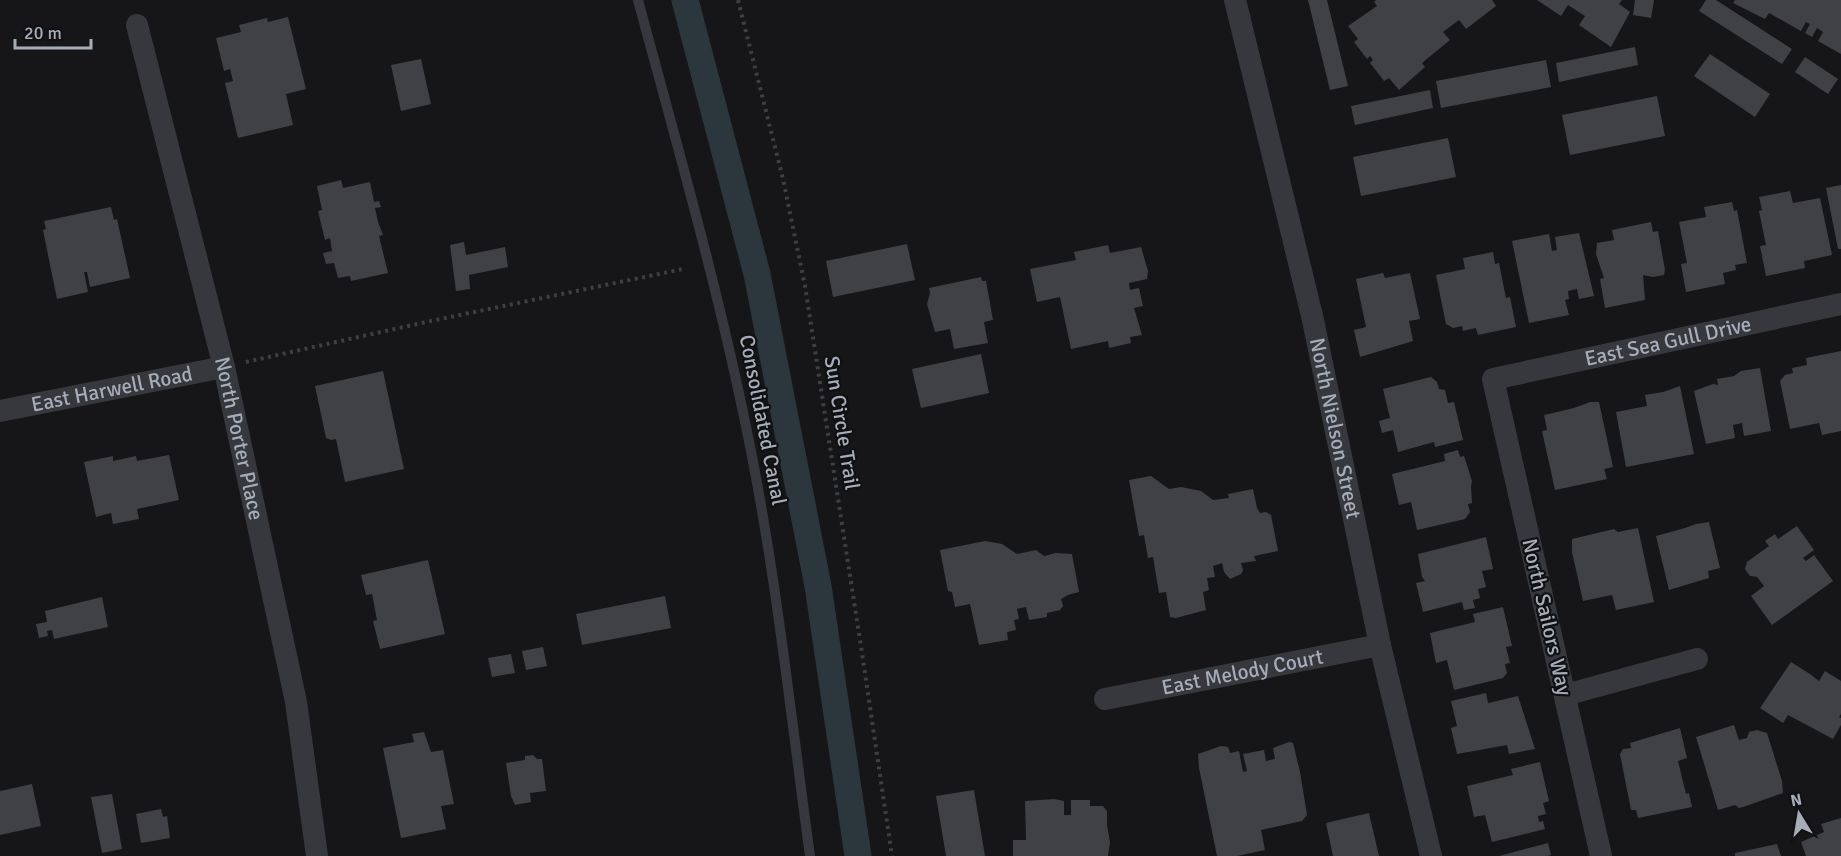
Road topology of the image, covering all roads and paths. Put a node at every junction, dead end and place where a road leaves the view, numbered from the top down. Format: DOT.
graph roads {
  1 [pos="638,0"];
  2 [pos="738,0"];
  3 [pos="1235,0"];
  4 [pos="137,25"];
  5 [pos="682,269"];
  6 [pos="1841,304"];
  7 [pos="224,367"];
  8 [pos="1493,379"];
  9 [pos="0,411"];
  10 [pos="1380,645"];
  11 [pos="1697,659"];
  12 [pos="1565,695"];
  13 [pos="1105,699"];
  14 [pos="317,856"];
  15 [pos="810,856"];
  16 [pos="892,856"];
  17 [pos="1431,856"];
  18 [pos="1601,856"];
  1 -- 15 [label="lane, Consolidated Canal"];
  2 -- 16 [label="path, Sun Circle Trail"];
  3 -- 10 [label="street, North Nielson Street"];
  4 -- 7 [label="street, North Porter Place"];
  5 -- 7 [label="path"];
  6 -- 8 [label="street, East Sea Gull Drive"];
  7 -- 9 [label="street, East Harwell Road"];
  7 -- 14 [label="street, North Porter Place"];
  8 -- 12 [label="street, North Sailors Way"];
  10 -- 13 [label="street, East Melody Court"];
  10 -- 17 [label="street, North Nielson Street"];
  11 -- 12 [label="street"];
  12 -- 18 [label="street, North Sailors Way"];
}
